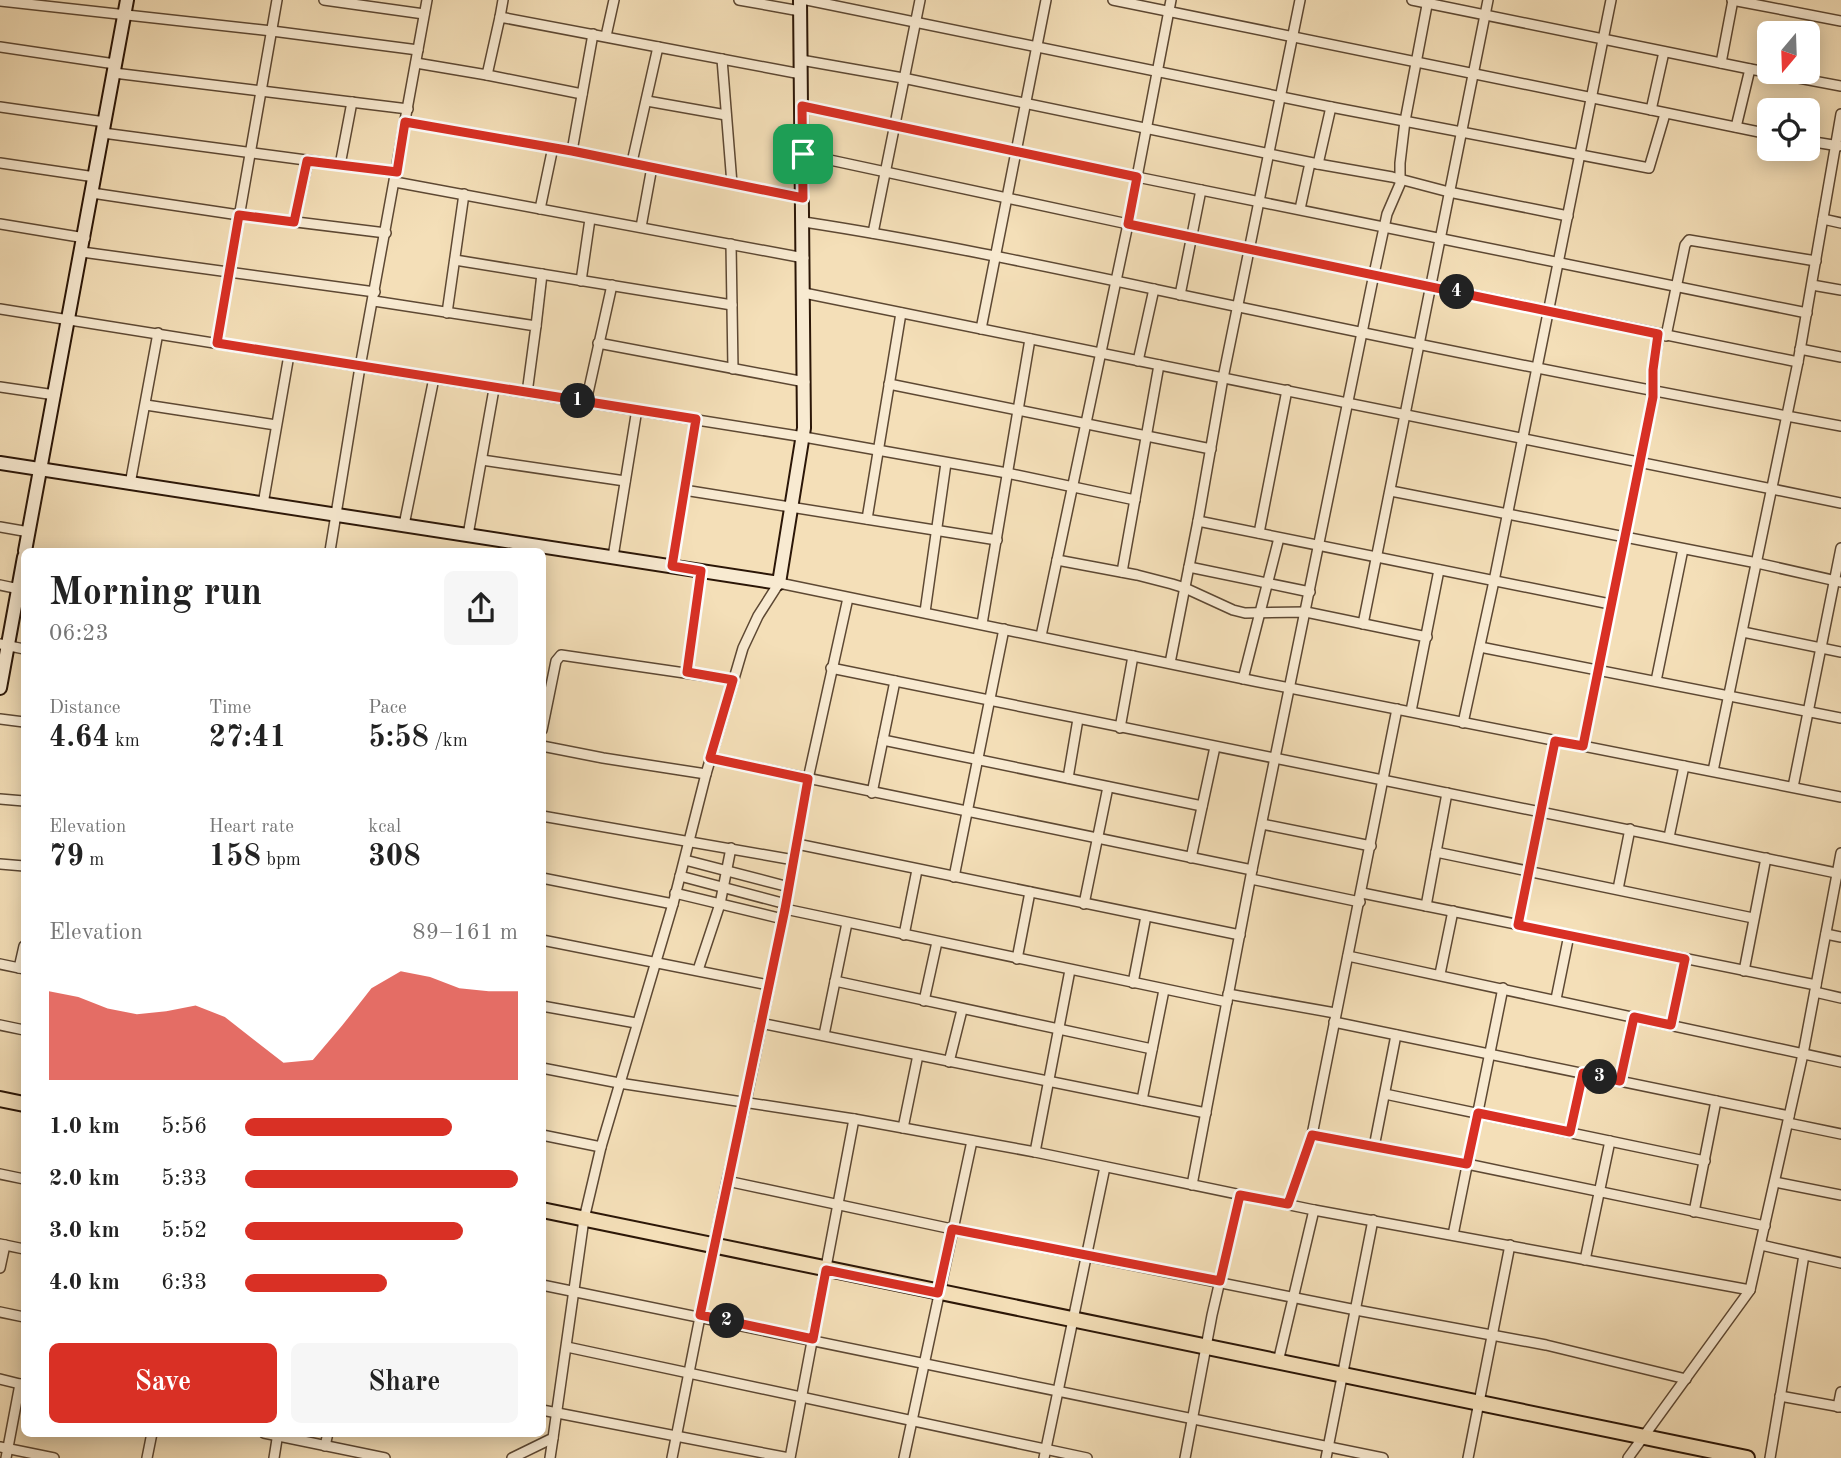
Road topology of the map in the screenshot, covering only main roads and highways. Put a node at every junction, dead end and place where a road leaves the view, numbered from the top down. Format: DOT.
graph roads {
  1 [pos="0,1099"];
  2 [pos="21,1103"];
  3 [pos="546,1211"];
  4 [pos="1748,1458"];
  1 -- 2 [label="main road"];
  3 -- 4 [label="main road"];
}
